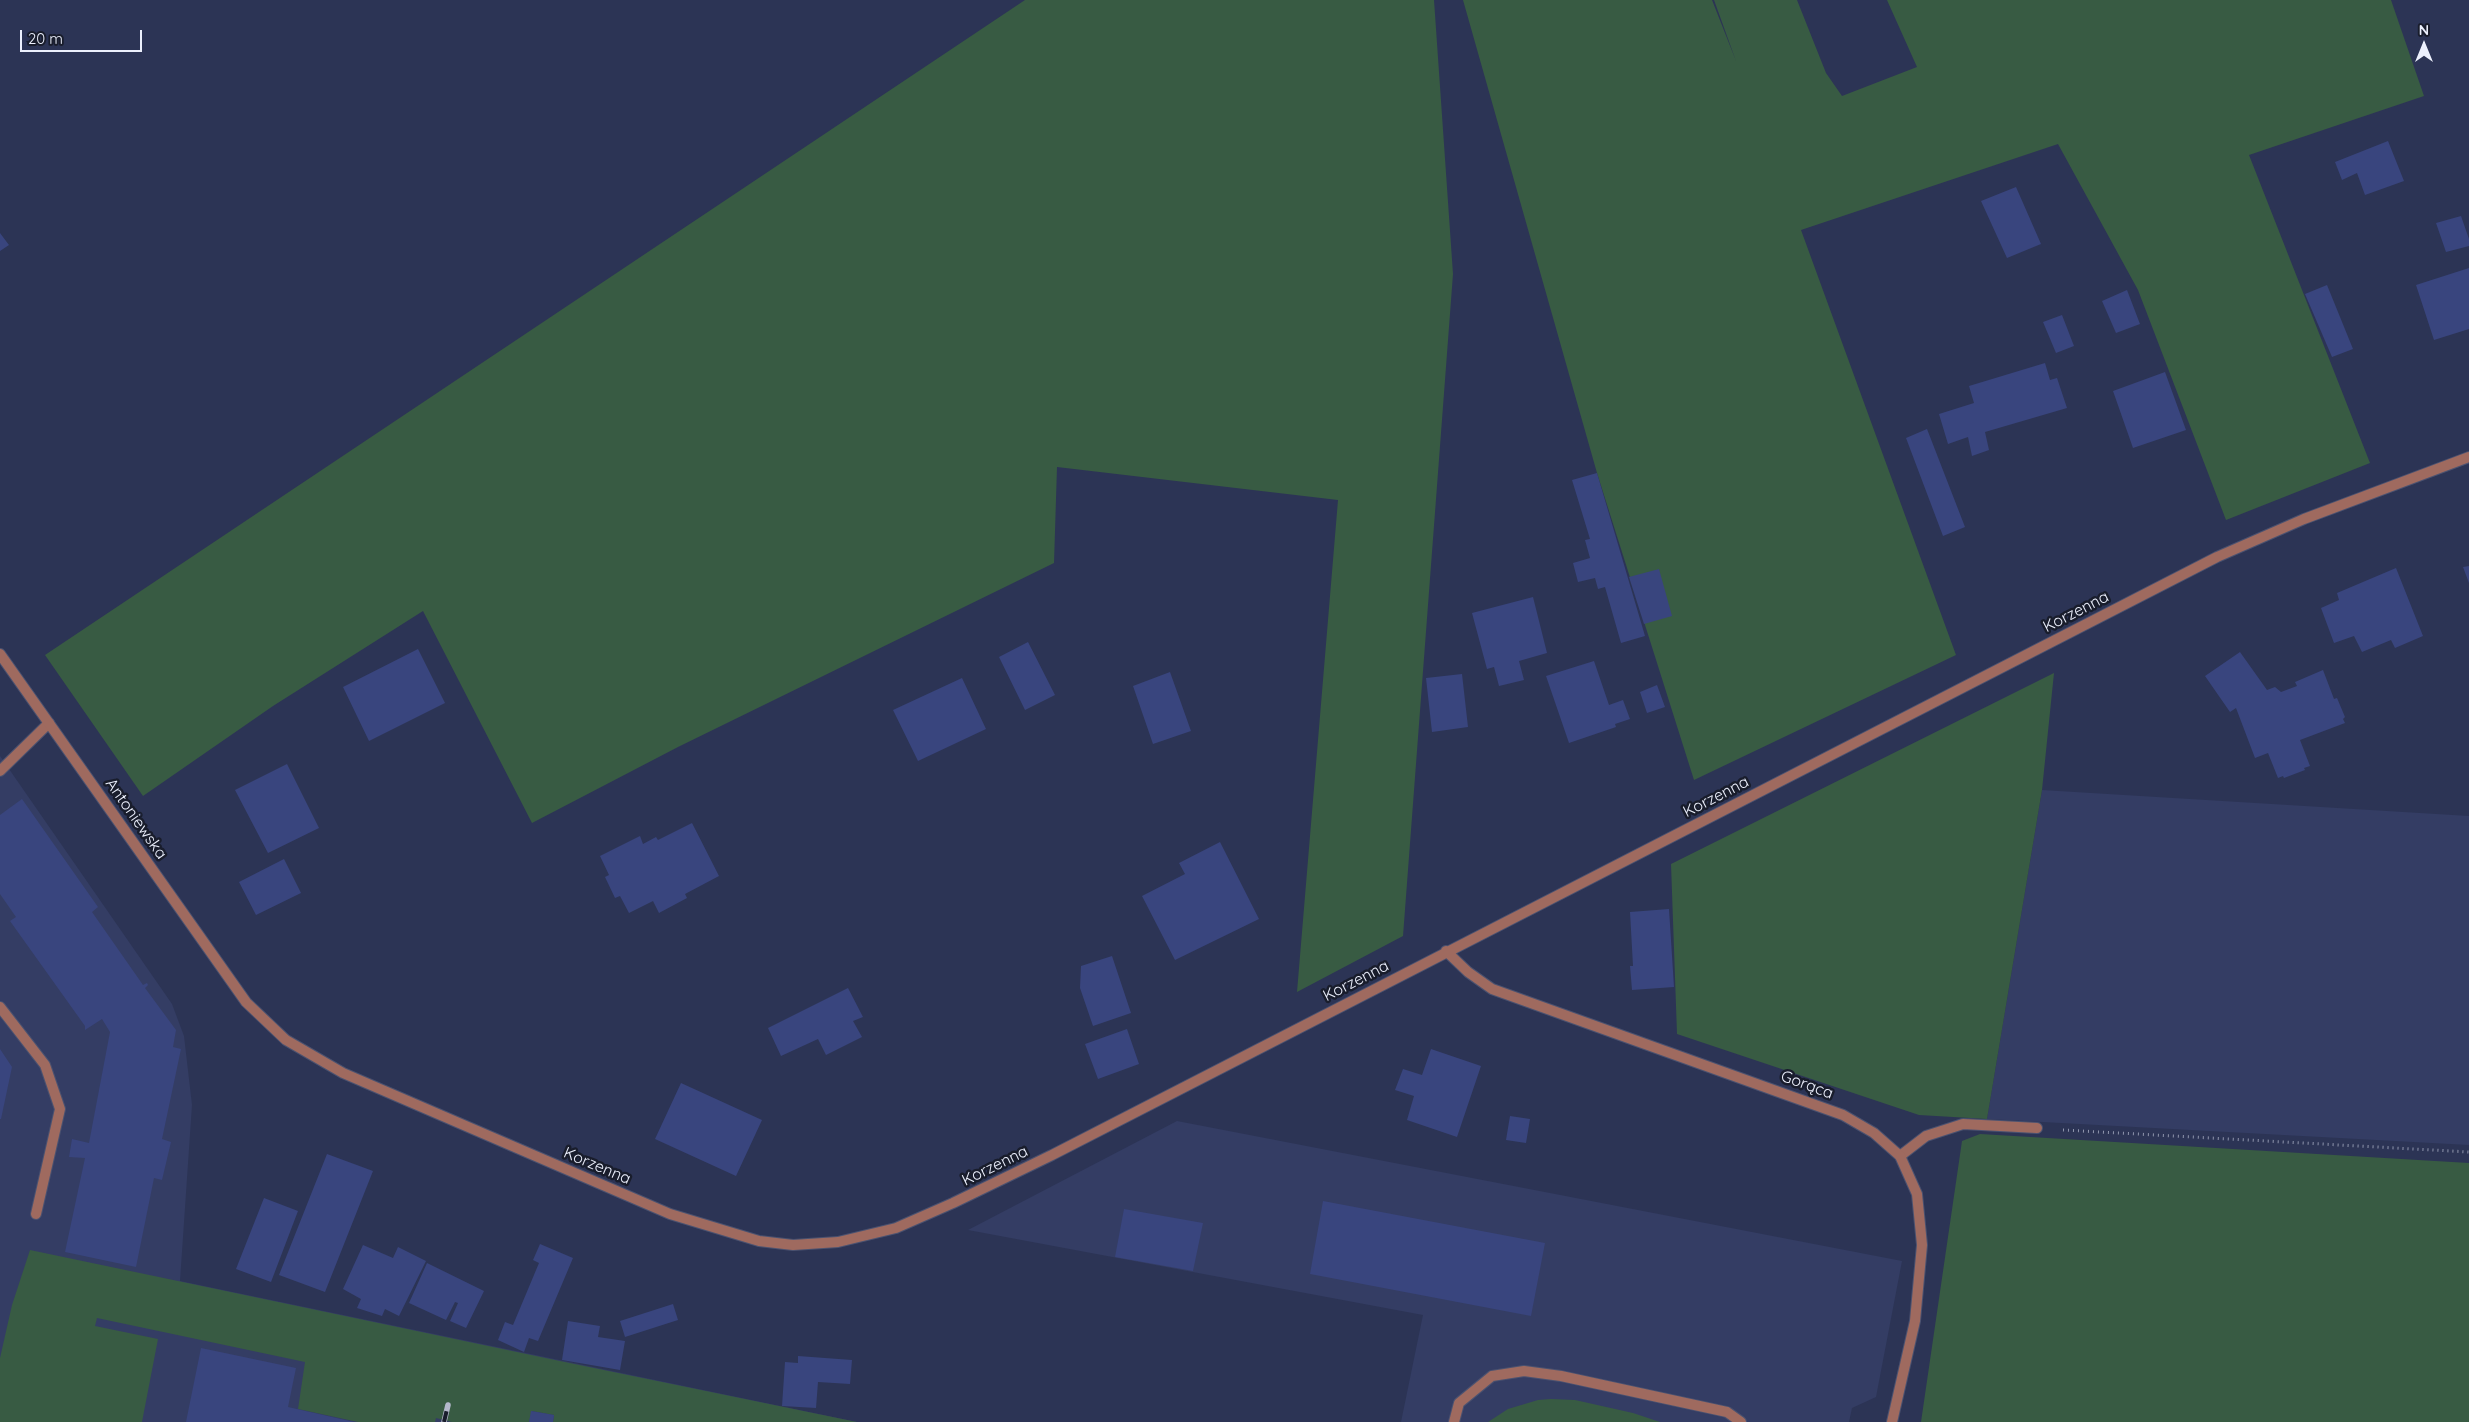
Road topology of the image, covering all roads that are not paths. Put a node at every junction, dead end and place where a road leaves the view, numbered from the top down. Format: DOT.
graph roads {
  1 [pos="2469,457"];
  2 [pos="0,654"];
  3 [pos="49,723"];
  4 [pos="0,771"];
  5 [pos="1446,951"];
  6 [pos="246,1002"];
  7 [pos="0,1007"];
  8 [pos="2037,1128"];
  9 [pos="1900,1156"];
  10 [pos="36,1214"];
  11 [pos="1454,1422"];
  12 [pos="1741,1422"];
  13 [pos="1892,1422"];
  1 -- 5 [label="street, Korzenna"];
  2 -- 3 [label="street, Antoniewska"];
  3 -- 4 [label="street"];
  3 -- 6 [label="street, Antoniewska"];
  5 -- 6 [label="street, Korzenna"];
  5 -- 9 [label="street, Gorąca"];
  7 -- 10 [label="street"];
  8 -- 9 [label="street"];
  9 -- 13 [label="street, Gorąca"];
  11 -- 12 [label="street"];
}
